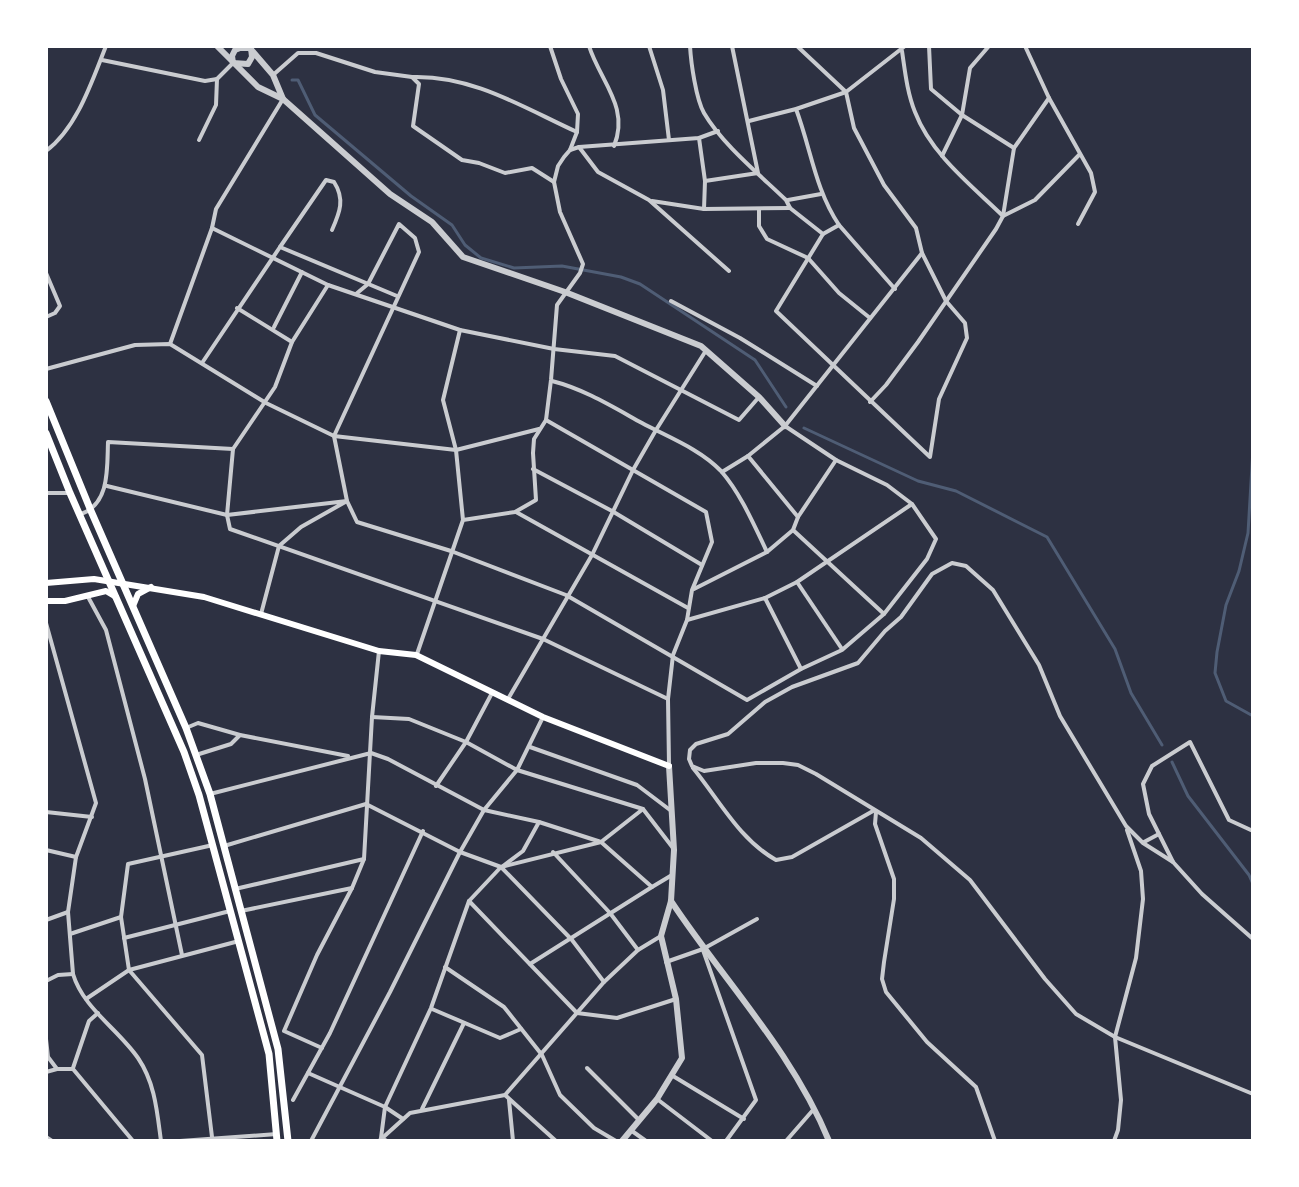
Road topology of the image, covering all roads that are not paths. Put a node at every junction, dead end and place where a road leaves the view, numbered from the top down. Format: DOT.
graph roads {
  1 [pos="106,46"];
  2 [pos="217,46"];
  3 [pos="550,46"];
  4 [pos="589,46"];
  5 [pos="649,46"];
  6 [pos="690,46"];
  7 [pos="732,46"];
  8 [pos="797,46"];
  9 [pos="929,46"];
  10 [pos="989,46"];
  11 [pos="1025,46"];
  12 [pos="251,47"];
  13 [pos="903,48"];
  14 [pos="101,60"];
  15 [pos="233,63"];
  16 [pos="273,75"];
  17 [pos="412,77"];
  18 [pos="217,79"];
  19 [pos="846,92"];
  20 [pos="1049,98"];
  21 [pos="283,99"];
  22 [pos="796,109"];
  23 [pos="962,115"];
  24 [pos="749,121"];
  25 [pos="718,131"];
  26 [pos="577,132"];
  27 [pos="699,138"];
  28 [pos="199,140"];
  29 [pos="669,140"];
  30 [pos="614,146"];
  31 [pos="579,147"];
  32 [pos="1014,148"];
  33 [pos="570,150"];
  34 [pos="46,151"];
  35 [pos="1079,155"];
  36 [pos="942,156"];
  37 [pos="758,173"];
  38 [pos="705,181"];
  39 [pos="554,182"];
  40 [pos="821,194"];
  41 [pos="649,200"];
  42 [pos="786,200"];
  43 [pos="790,208"];
  44 [pos="704,209"];
  45 [pos="759,209"];
  46 [pos="1003,216"];
  47 [pos="1078,224"];
  48 [pos="839,225"];
  49 [pos="212,228"];
  50 [pos="332,230"];
  51 [pos="823,234"];
  52 [pos="280,247"];
  53 [pos="922,253"];
  54 [pos="274,256"];
  55 [pos="808,258"];
  56 [pos="729,271"];
  57 [pos="302,272"];
  58 [pos="46,273"];
  59 [pos="368,284"];
  60 [pos="328,285"];
  61 [pos="895,289"];
  62 [pos="565,292"];
  63 [pos="356,294"];
  64 [pos="397,296"];
  65 [pos="671,301"];
  66 [pos="946,301"];
  67 [pos="237,308"];
  68 [pos="395,309"];
  69 [pos="46,317"];
  70 [pos="870,318"];
  71 [pos="273,328"];
  72 [pos="460,330"];
  73 [pos="292,342"];
  74 [pos="170,344"];
  75 [pos="554,349"];
  76 [pos="707,350"];
  77 [pos="202,363"];
  78 [pos="834,365"];
  79 [pos="46,369"];
  80 [pos="551,380"];
  81 [pos="817,386"];
  82 [pos="682,389"];
  83 [pos="759,397"];
  84 [pos="46,401"];
  85 [pos="870,402"];
  86 [pos="266,403"];
  87 [pos="546,420"];
  88 [pos="785,426"];
  89 [pos="539,429"];
  90 [pos="656,430"];
  91 [pos="46,433"];
  92 [pos="334,436"];
  93 [pos="233,449"];
  94 [pos="456,450"];
  95 [pos="748,456"];
  96 [pos="836,460"];
  97 [pos="533,469"];
  98 [pos="633,470"];
  99 [pos="722,472"];
  100 [pos="107,486"];
  101 [pos="46,493"];
  102 [pos="70,493"];
  103 [pos="347,501"];
  104 [pos="912,504"];
  105 [pos="91,511"];
  106 [pos="612,511"];
  107 [pos="515,512"];
  108 [pos="80,515"];
  109 [pos="227,515"];
  110 [pos="798,517"];
  111 [pos="463,520"];
  112 [pos="793,530"];
  113 [pos="279,546"];
  114 [pos="451,551"];
  115 [pos="767,552"];
  116 [pos="592,555"];
  117 [pos="827,562"];
  118 [pos="702,565"];
  119 [pos="102,566"];
  120 [pos="94,579"];
  121 [pos="797,582"];
  122 [pos="46,583"];
  123 [pos="112,584"];
  124 [pos="151,587"];
  125 [pos="692,590"];
  126 [pos="87,595"];
  127 [pos="566,595"];
  128 [pos="765,598"];
  129 [pos="46,601"];
  130 [pos="436,601"];
  131 [pos="133,606"];
  132 [pos="688,608"];
  133 [pos="261,614"];
  134 [pos="884,614"];
  135 [pos="687,620"];
  136 [pos="46,623"];
  137 [pos="543,639"];
  138 [pos="842,650"];
  139 [pos="379,651"];
  140 [pos="416,655"];
  141 [pos="673,655"];
  142 [pos="801,669"];
  143 [pos="492,693"];
  144 [pos="508,699"];
  145 [pos="668,699"];
  146 [pos="372,717"];
  147 [pos="543,717"];
  148 [pos="186,728"];
  149 [pos="240,735"];
  150 [pos="466,742"];
  151 [pos="529,746"];
  152 [pos="371,753"];
  153 [pos="196,755"];
  154 [pos="351,757"];
  155 [pos="669,766"];
  156 [pos="692,766"];
  157 [pos="517,770"];
  158 [pos="436,786"];
  159 [pos="210,794"];
  160 [pos="366,804"];
  161 [pos="643,809"];
  162 [pos="484,810"];
  163 [pos="672,811"];
  164 [pos="875,811"];
  165 [pos="46,812"];
  166 [pos="92,817"];
  167 [pos="539,822"];
  168 [pos="1126,826"];
  169 [pos="423,831"];
  170 [pos="1253,831"];
  171 [pos="1159,834"];
  172 [pos="601,842"];
  173 [pos="1143,843"];
  174 [pos="213,845"];
  175 [pos="224,846"];
  176 [pos="46,850"];
  177 [pos="674,850"];
  178 [pos="460,852"];
  179 [pos="553,852"];
  180 [pos="161,856"];
  181 [pos="76,857"];
  182 [pos="364,859"];
  183 [pos="1173,862"];
  184 [pos="501,867"];
  185 [pos="672,875"];
  186 [pos="652,887"];
  187 [pos="352,888"];
  188 [pos="235,889"];
  189 [pos="469,901"];
  190 [pos="671,901"];
  191 [pos="230,911"];
  192 [pos="241,911"];
  193 [pos="68,912"];
  194 [pos="610,913"];
  195 [pos="121,917"];
  196 [pos="757,919"];
  197 [pos="46,920"];
  198 [pos="174,924"];
  199 [pos="70,934"];
  200 [pos="661,936"];
  201 [pos="124,938"];
  202 [pos="248,939"];
  203 [pos="1253,939"];
  204 [pos="572,940"];
  205 [pos="237,942"];
  206 [pos="703,949"];
  207 [pos="638,950"];
  208 [pos="182,955"];
  209 [pos="666,962"];
  210 [pos="530,964"];
  211 [pos="444,966"];
  212 [pos="129,970"];
  213 [pos="73,974"];
  214 [pos="46,981"];
  215 [pos="604,982"];
  216 [pos="86,999"];
  217 [pos="676,999"];
  218 [pos="431,1008"];
  219 [pos="98,1013"];
  220 [pos="577,1013"];
  221 [pos="464,1023"];
  222 [pos="521,1029"];
  223 [pos="1115,1037"];
  224 [pos="46,1039"];
  225 [pos="322,1048"];
  226 [pos="542,1055"];
  227 [pos="587,1068"];
  228 [pos="57,1069"];
  229 [pos="73,1069"];
  230 [pos="46,1072"];
  231 [pos="308,1073"];
  232 [pos="673,1076"];
  233 [pos="339,1089"];
  234 [pos="1253,1094"];
  235 [pos="507,1098"];
  236 [pos="657,1099"];
  237 [pos="293,1100"];
  238 [pos="385,1107"];
  239 [pos="815,1107"];
  240 [pos="422,1109"];
  241 [pos="403,1119"];
  242 [pos="744,1119"];
  243 [pos="640,1121"];
  244 [pos="632,1131"];
  245 [pos="46,1137"];
  246 [pos="212,1137"];
  247 [pos="277,1137"];
  248 [pos="382,1140"];
  249 [pos="52,1141"];
  250 [pos="133,1141"];
  251 [pos="161,1141"];
  252 [pos="180,1141"];
  253 [pos="288,1141"];
  254 [pos="311,1141"];
  255 [pos="513,1141"];
  256 [pos="556,1141"];
  257 [pos="619,1141"];
  258 [pos="646,1141"];
  259 [pos="712,1141"];
  260 [pos="726,1141"];
  261 [pos="786,1141"];
  262 [pos="829,1141"];
  263 [pos="995,1141"];
  264 [pos="1114,1141"];
  1 -- 14 [label="street"];
  2 -- 15 [label="street"];
  3 -- 26 [label="street"];
  4 -- 30 [label="street"];
  5 -- 29 [label="street"];
  6 -- 25 [label="street"];
  7 -- 24 [label="street"];
  8 -- 19 [label="street"];
  9 -- 23 [label="street"];
  10 -- 23 [label="street"];
  11 -- 20 [label="street"];
  12 -- 15 [label="street"];
  12 -- 15 [label="street"];
  12 -- 16 [label="street"];
  13 -- 19 [label="street"];
  13 -- 36 [label="street"];
  14 -- 18 [label="street"];
  14 -- 34 [label="street"];
  15 -- 18 [label="street"];
  15 -- 21 [label="street"];
  16 -- 17 [label="street"];
  16 -- 21 [label="street"];
  17 -- 26 [label="street"];
  17 -- 39 [label="street"];
  18 -- 28 [label="street"];
  19 -- 22 [label="street"];
  19 -- 53 [label="street"];
  20 -- 32 [label="street"];
  20 -- 35 [label="street"];
  21 -- 49 [label="street"];
  21 -- 62 [label="street"];
  22 -- 24 [label="street"];
  22 -- 40 [label="street"];
  23 -- 32 [label="street"];
  23 -- 36 [label="street"];
  24 -- 37 [label="street"];
  25 -- 27 [label="street"];
  25 -- 37 [label="street"];
  26 -- 33 [label="street"];
  27 -- 29 [label="street"];
  27 -- 38 [label="street"];
  29 -- 30 [label="street"];
  30 -- 31 [label="street"];
  31 -- 33 [label="street"];
  31 -- 41 [label="street"];
  32 -- 46 [label="street"];
  33 -- 39 [label="street"];
  35 -- 46 [label="street"];
  35 -- 47 [label="street"];
  36 -- 46 [label="street"];
  37 -- 38 [label="street"];
  37 -- 42 [label="street"];
  38 -- 44 [label="street"];
  39 -- 62 [label="street"];
  40 -- 42 [label="street"];
  40 -- 48 [label="street"];
  41 -- 44 [label="street"];
  41 -- 56 [label="street"];
  42 -- 43 [label="street"];
  43 -- 45 [label="street"];
  43 -- 51 [label="street"];
  44 -- 45 [label="street"];
  45 -- 55 [label="street"];
  46 -- 66 [label="street"];
  48 -- 51 [label="street"];
  48 -- 61 [label="street"];
  49 -- 54 [label="street"];
  49 -- 74 [label="street"];
  50 -- 52 [label="street"];
  51 -- 55 [label="street"];
  52 -- 54 [label="street"];
  52 -- 59 [label="street"];
  53 -- 61 [label="street"];
  53 -- 66 [label="street"];
  54 -- 57 [label="street"];
  54 -- 67 [label="street"];
  55 -- 70 [label="street"];
  55 -- 78 [label="street"];
  57 -- 60 [label="street"];
  57 -- 71 [label="street"];
  58 -- 69 [label="street"];
  59 -- 63 [label="street"];
  59 -- 64 [label="street"];
  59 -- 64 [label="street"];
  60 -- 63 [label="street"];
  60 -- 73 [label="street"];
  61 -- 70 [label="street"];
  62 -- 75 [label="street"];
  62 -- 76 [label="street"];
  63 -- 68 [label="street"];
  64 -- 68 [label="street"];
  65 -- 81 [label="street"];
  66 -- 85 [label="street"];
  66 -- 85 [label="street"];
  67 -- 71 [label="street"];
  67 -- 77 [label="street"];
  68 -- 72 [label="street"];
  68 -- 92 [label="street"];
  70 -- 78 [label="street"];
  71 -- 73 [label="street"];
  72 -- 75 [label="street"];
  72 -- 94 [label="street"];
  73 -- 86 [label="street"];
  74 -- 77 [label="street"];
  74 -- 79 [label="street"];
  75 -- 80 [label="street"];
  75 -- 82 [label="street"];
  76 -- 82 [label="street"];
  76 -- 83 [label="street"];
  77 -- 86 [label="street"];
  78 -- 81 [label="street"];
  78 -- 85 [label="street"];
  80 -- 87 [label="street"];
  80 -- 90 [label="street"];
  81 -- 88 [label="street"];
  82 -- 83 [label="street"];
  82 -- 90 [label="street"];
  83 -- 88 [label="street"];
  84 -- 105 [label="main road"];
  86 -- 92 [label="street"];
  86 -- 93 [label="street"];
  87 -- 89 [label="street"];
  87 -- 98 [label="street"];
  88 -- 95 [label="street"];
  88 -- 96 [label="street"];
  89 -- 94 [label="street"];
  89 -- 97 [label="street"];
  90 -- 98 [label="street"];
  90 -- 99 [label="street"];
  91 -- 102 [label="main road"];
  92 -- 94 [label="street"];
  92 -- 103 [label="street"];
  93 -- 100 [label="street"];
  93 -- 109 [label="street"];
  94 -- 111 [label="street"];
  95 -- 99 [label="street"];
  95 -- 110 [label="street"];
  96 -- 104 [label="street"];
  96 -- 110 [label="street"];
  97 -- 106 [label="street"];
  97 -- 107 [label="street"];
  98 -- 106 [label="street"];
  98 -- 118 [label="street"];
  99 -- 115 [label="street"];
  100 -- 105 [label="street"];
  100 -- 109 [label="street"];
  101 -- 102 [label="street"];
  102 -- 108 [label="main road"];
  103 -- 109 [label="street"];
  103 -- 113 [label="street"];
  103 -- 114 [label="street"];
  104 -- 117 [label="street"];
  104 -- 134 [label="street"];
  105 -- 108 [label="street"];
  105 -- 123 [label="main road"];
  106 -- 116 [label="street"];
  106 -- 118 [label="street"];
  107 -- 111 [label="street"];
  107 -- 116 [label="street"];
  108 -- 119 [label="main road"];
  109 -- 113 [label="street"];
  110 -- 112 [label="street"];
  111 -- 114 [label="street"];
  112 -- 115 [label="street"];
  112 -- 117 [label="street"];
  113 -- 130 [label="street"];
  113 -- 133 [label="street"];
  114 -- 127 [label="street"];
  114 -- 130 [label="street"];
  115 -- 125 [label="street"];
  116 -- 127 [label="street"];
  116 -- 132 [label="street"];
  117 -- 121 [label="street"];
  117 -- 134 [label="street"];
  118 -- 125 [label="street"];
  119 -- 120 [label="main road"];
  119 -- 123 [label="main road"];
  120 -- 122 [label="main road"];
  120 -- 123 [label="main road"];
  121 -- 128 [label="street"];
  121 -- 138 [label="street"];
  123 -- 124 [label="main road"];
  123 -- 126 [label="main road"];
  123 -- 131 [label="main road"];
  123 -- 174 [label="main road"];
  124 -- 131 [label="main road"];
  124 -- 133 [label="main road"];
  125 -- 132 [label="street"];
  126 -- 129 [label="main road"];
  126 -- 180 [label="street"];
  127 -- 137 [label="street"];
  127 -- 141 [label="street"];
  128 -- 135 [label="street"];
  128 -- 142 [label="street"];
  130 -- 137 [label="street"];
  130 -- 140 [label="street"];
  131 -- 148 [label="main road"];
  132 -- 135 [label="street"];
  133 -- 139 [label="main road"];
  134 -- 138 [label="street"];
  135 -- 141 [label="street"];
  136 -- 166 [label="street"];
  137 -- 144 [label="street"];
  137 -- 145 [label="street"];
  138 -- 142 [label="street"];
  139 -- 140 [label="main road"];
  139 -- 146 [label="street"];
  140 -- 143 [label="main road"];
  141 -- 142 [label="street"];
  141 -- 145 [label="street"];
  143 -- 144 [label="main road"];
  143 -- 150 [label="street"];
  144 -- 147 [label="main road"];
  145 -- 155 [label="street"];
  146 -- 150 [label="street"];
  146 -- 152 [label="street"];
  147 -- 151 [label="street"];
  147 -- 155 [label="main road"];
  148 -- 149 [label="street"];
  148 -- 153 [label="main road"];
  149 -- 153 [label="street"];
  149 -- 154 [label="street"];
  150 -- 157 [label="street"];
  150 -- 158 [label="street"];
  151 -- 157 [label="street"];
  151 -- 163 [label="street"];
  152 -- 154 [label="street"];
  152 -- 158 [label="street"];
  152 -- 160 [label="street"];
  153 -- 159 [label="main road"];
  154 -- 159 [label="street"];
  155 -- 163 [label="street"];
  156 -- 164 [label="street"];
  156 -- 164 [label="street"];
  156 -- 168 [label="street"];
  157 -- 161 [label="street"];
  157 -- 162 [label="street"];
  158 -- 162 [label="street"];
  159 -- 175 [label="main road"];
  160 -- 169 [label="street"];
  160 -- 175 [label="street"];
  160 -- 182 [label="street"];
  161 -- 172 [label="street"];
  161 -- 177 [label="street"];
  162 -- 167 [label="street"];
  162 -- 178 [label="street"];
  163 -- 177 [label="street"];
  164 -- 223 [label="street"];
  164 -- 263 [label="street"];
  165 -- 166 [label="street"];
  166 -- 181 [label="street"];
  167 -- 172 [label="street"];
  167 -- 184 [label="street"];
  168 -- 173 [label="street"];
  168 -- 223 [label="street"];
  169 -- 178 [label="street"];
  169 -- 225 [label="street"];
  170 -- 171 [label="street"];
  171 -- 173 [label="street"];
  171 -- 183 [label="street"];
  172 -- 179 [label="street"];
  172 -- 186 [label="street"];
  173 -- 183 [label="street"];
  174 -- 180 [label="street"];
  174 -- 191 [label="main road"];
  175 -- 188 [label="main road"];
  176 -- 181 [label="street"];
  177 -- 185 [label="street"];
  178 -- 184 [label="street"];
  178 -- 233 [label="street"];
  179 -- 184 [label="street"];
  179 -- 194 [label="street"];
  180 -- 195 [label="street"];
  180 -- 198 [label="street"];
  181 -- 193 [label="street"];
  182 -- 187 [label="street"];
  182 -- 188 [label="street"];
  183 -- 203 [label="street"];
  184 -- 189 [label="street"];
  184 -- 204 [label="street"];
  185 -- 186 [label="street"];
  185 -- 190 [label="street"];
  186 -- 194 [label="street"];
  187 -- 192 [label="street"];
  187 -- 225 [label="street"];
  188 -- 192 [label="main road"];
  189 -- 210 [label="street"];
  189 -- 211 [label="street"];
  190 -- 200 [label="street"];
  190 -- 206 [label="street"];
  191 -- 198 [label="street"];
  191 -- 205 [label="main road"];
  192 -- 202 [label="main road"];
  193 -- 197 [label="street"];
  193 -- 199 [label="street"];
  194 -- 204 [label="street"];
  194 -- 207 [label="street"];
  195 -- 199 [label="street"];
  195 -- 201 [label="street"];
  196 -- 206 [label="street"];
  198 -- 201 [label="street"];
  198 -- 208 [label="street"];
  199 -- 213 [label="street"];
  200 -- 207 [label="street"];
  200 -- 209 [label="street"];
  201 -- 212 [label="street"];
  202 -- 205 [label="street"];
  202 -- 253 [label="main road"];
  204 -- 210 [label="street"];
  204 -- 215 [label="street"];
  205 -- 208 [label="street"];
  205 -- 247 [label="main road"];
  206 -- 209 [label="street"];
  206 -- 239 [label="street"];
  206 -- 242 [label="street"];
  207 -- 215 [label="street"];
  208 -- 212 [label="street"];
  209 -- 217 [label="street"];
  210 -- 220 [label="street"];
  211 -- 218 [label="street"];
  211 -- 222 [label="street"];
  212 -- 216 [label="street"];
  212 -- 246 [label="street"];
  213 -- 214 [label="street"];
  213 -- 216 [label="street"];
  215 -- 220 [label="street"];
  216 -- 219 [label="street"];
  217 -- 220 [label="street"];
  217 -- 232 [label="street"];
  218 -- 221 [label="street"];
  218 -- 238 [label="street"];
  219 -- 229 [label="street"];
  219 -- 251 [label="street"];
  220 -- 226 [label="street"];
  221 -- 222 [label="street"];
  221 -- 240 [label="street"];
  222 -- 226 [label="street"];
  223 -- 234 [label="street"];
  223 -- 264 [label="street"];
  224 -- 228 [label="street"];
  225 -- 231 [label="street"];
  226 -- 235 [label="street"];
  226 -- 257 [label="street"];
  227 -- 243 [label="street"];
  228 -- 229 [label="street"];
  228 -- 230 [label="street"];
  229 -- 250 [label="street"];
  231 -- 233 [label="street"];
  231 -- 237 [label="street"];
  232 -- 236 [label="street"];
  232 -- 242 [label="street"];
  233 -- 238 [label="street"];
  233 -- 254 [label="street"];
  235 -- 240 [label="street"];
  235 -- 255 [label="street"];
  235 -- 256 [label="street"];
  236 -- 243 [label="street"];
  236 -- 259 [label="street"];
  238 -- 241 [label="street"];
  238 -- 248 [label="street"];
  239 -- 261 [label="street"];
  239 -- 262 [label="street"];
  240 -- 241 [label="street"];
  241 -- 248 [label="street"];
  242 -- 260 [label="street"];
  243 -- 244 [label="street"];
  244 -- 257 [label="street"];
  244 -- 258 [label="street"];
  245 -- 249 [label="street"];
  246 -- 247 [label="street"];
  246 -- 252 [label="street"];
}
